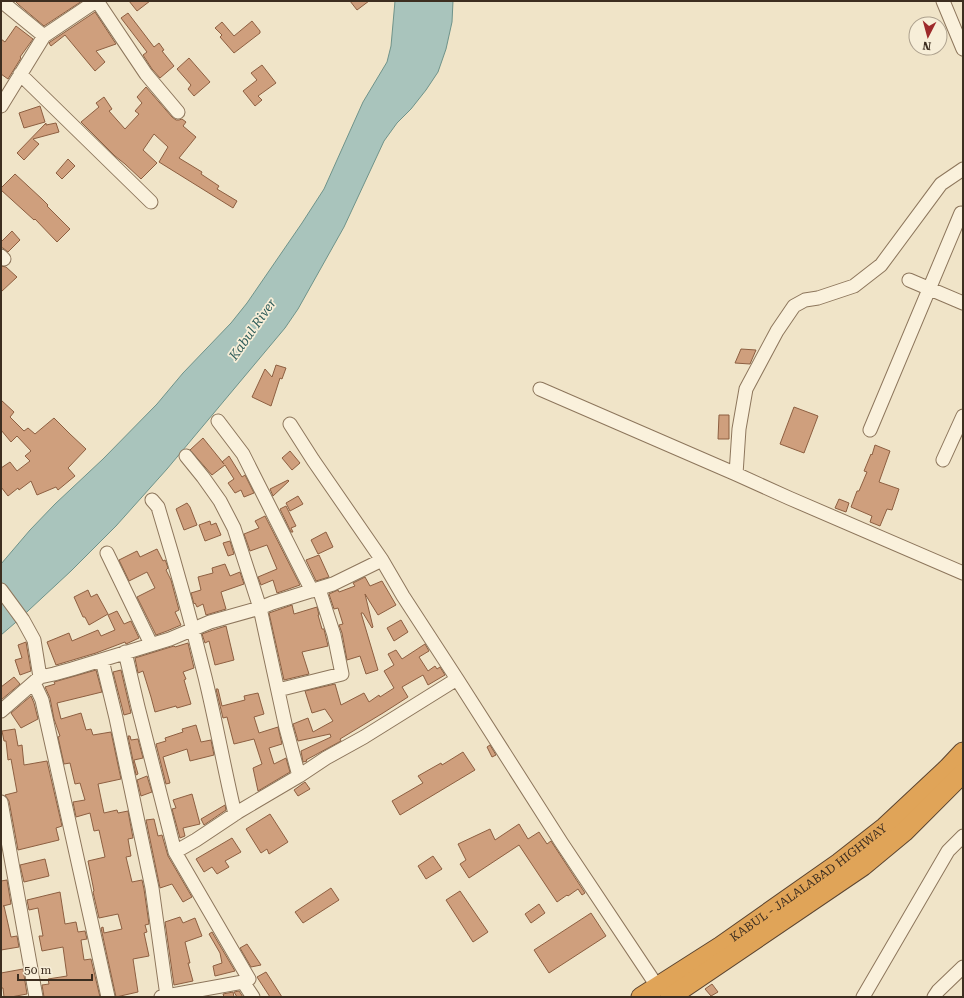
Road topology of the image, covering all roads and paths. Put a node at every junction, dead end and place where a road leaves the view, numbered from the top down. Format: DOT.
graph roads {
  1 [pos="1,1"];
  2 [pos="96,1"];
  3 [pos="943,1"];
  4 [pos="44,36"];
  5 [pos="963,49"];
  6 [pos="20,74"];
  7 [pos="1,106"];
  8 [pos="178,112"];
  9 [pos="963,169"];
  10 [pos="151,202"];
  11 [pos="961,213"];
  12 [pos="909,280"];
  13 [pos="929,289"];
  14 [pos="963,303"];
  15 [pos="540,389"];
  16 [pos="963,416"];
  17 [pos="218,420"];
  18 [pos="290,424"];
  19 [pos="870,430"];
  20 [pos="186,456"];
  21 [pos="943,460"];
  22 [pos="736,474"];
  23 [pos="152,500"];
  24 [pos="107,553"];
  25 [pos="382,560"];
  26 [pos="963,573"];
  27 [pos="1,590"];
  28 [pos="315,590"];
  29 [pos="260,608"];
  30 [pos="193,629"];
  31 [pos="151,644"];
  32 [pos="125,652"];
  33 [pos="102,660"];
  34 [pos="457,679"];
  35 [pos="37,680"];
  36 [pos="278,690"];
  37 [pos="1,712"];
  38 [pos="963,752"];
  39 [pos="963,773"];
  40 [pos="299,776"];
  41 [pos="1,802"];
  42 [pos="235,814"];
  43 [pos="963,836"];
  44 [pos="175,852"];
  45 [pos="963,967"];
  46 [pos="243,982"];
  47 [pos="664,991"];
  48 [pos="164,996"];
  49 [pos="36,997"];
  50 [pos="108,997"];
  51 [pos="253,997"];
  52 [pos="641,997"];
  53 [pos="863,997"];
  54 [pos="934,997"];
  1 -- 4 [label="street"];
  2 -- 4 [label="street"];
  2 -- 8 [label="street"];
  3 -- 5 [label="street"];
  4 -- 6 [label="street"];
  6 -- 7 [label="street"];
  6 -- 10 [label="street"];
  9 -- 22 [label="street"];
  11 -- 13 [label="street"];
  12 -- 13 [label="street"];
  13 -- 14 [label="street"];
  13 -- 19 [label="street"];
  15 -- 22 [label="street"];
  16 -- 21 [label="street"];
  17 -- 28 [label="street"];
  18 -- 25 [label="street"];
  20 -- 29 [label="street"];
  22 -- 26 [label="street"];
  23 -- 30 [label="street"];
  24 -- 31 [label="street"];
  25 -- 28 [label="street"];
  25 -- 34 [label="street"];
  27 -- 35 [label="street"];
  28 -- 29 [label="street"];
  28 -- 36 [label="street"];
  29 -- 30 [label="street"];
  29 -- 36 [label="street"];
  30 -- 31 [label="street"];
  30 -- 42 [label="street"];
  31 -- 32 [label="street"];
  32 -- 33 [label="street"];
  32 -- 44 [label="street"];
  33 -- 35 [label="street"];
  33 -- 48 [label="street"];
  34 -- 40 [label="street"];
  34 -- 47 [label="street"];
  35 -- 37 [label="street"];
  35 -- 50 [label="street"];
  36 -- 40 [label="street"];
  38 -- 47 [label="highway, KABUL - JALALABAD HIGHWAY"];
  39 -- 47 [label="highway, KABUL - JALALABAD HIGHWAY"];
  40 -- 42 [label="street"];
  41 -- 49 [label="street"];
  42 -- 44 [label="street"];
  43 -- 53 [label="street"];
  44 -- 46 [label="street"];
  45 -- 54 [label="street"];
  46 -- 48 [label="street"];
  46 -- 51 [label="street"];
  47 -- 52 [label="highway, KABUL - JALALABAD HIGHWAY"];
}
